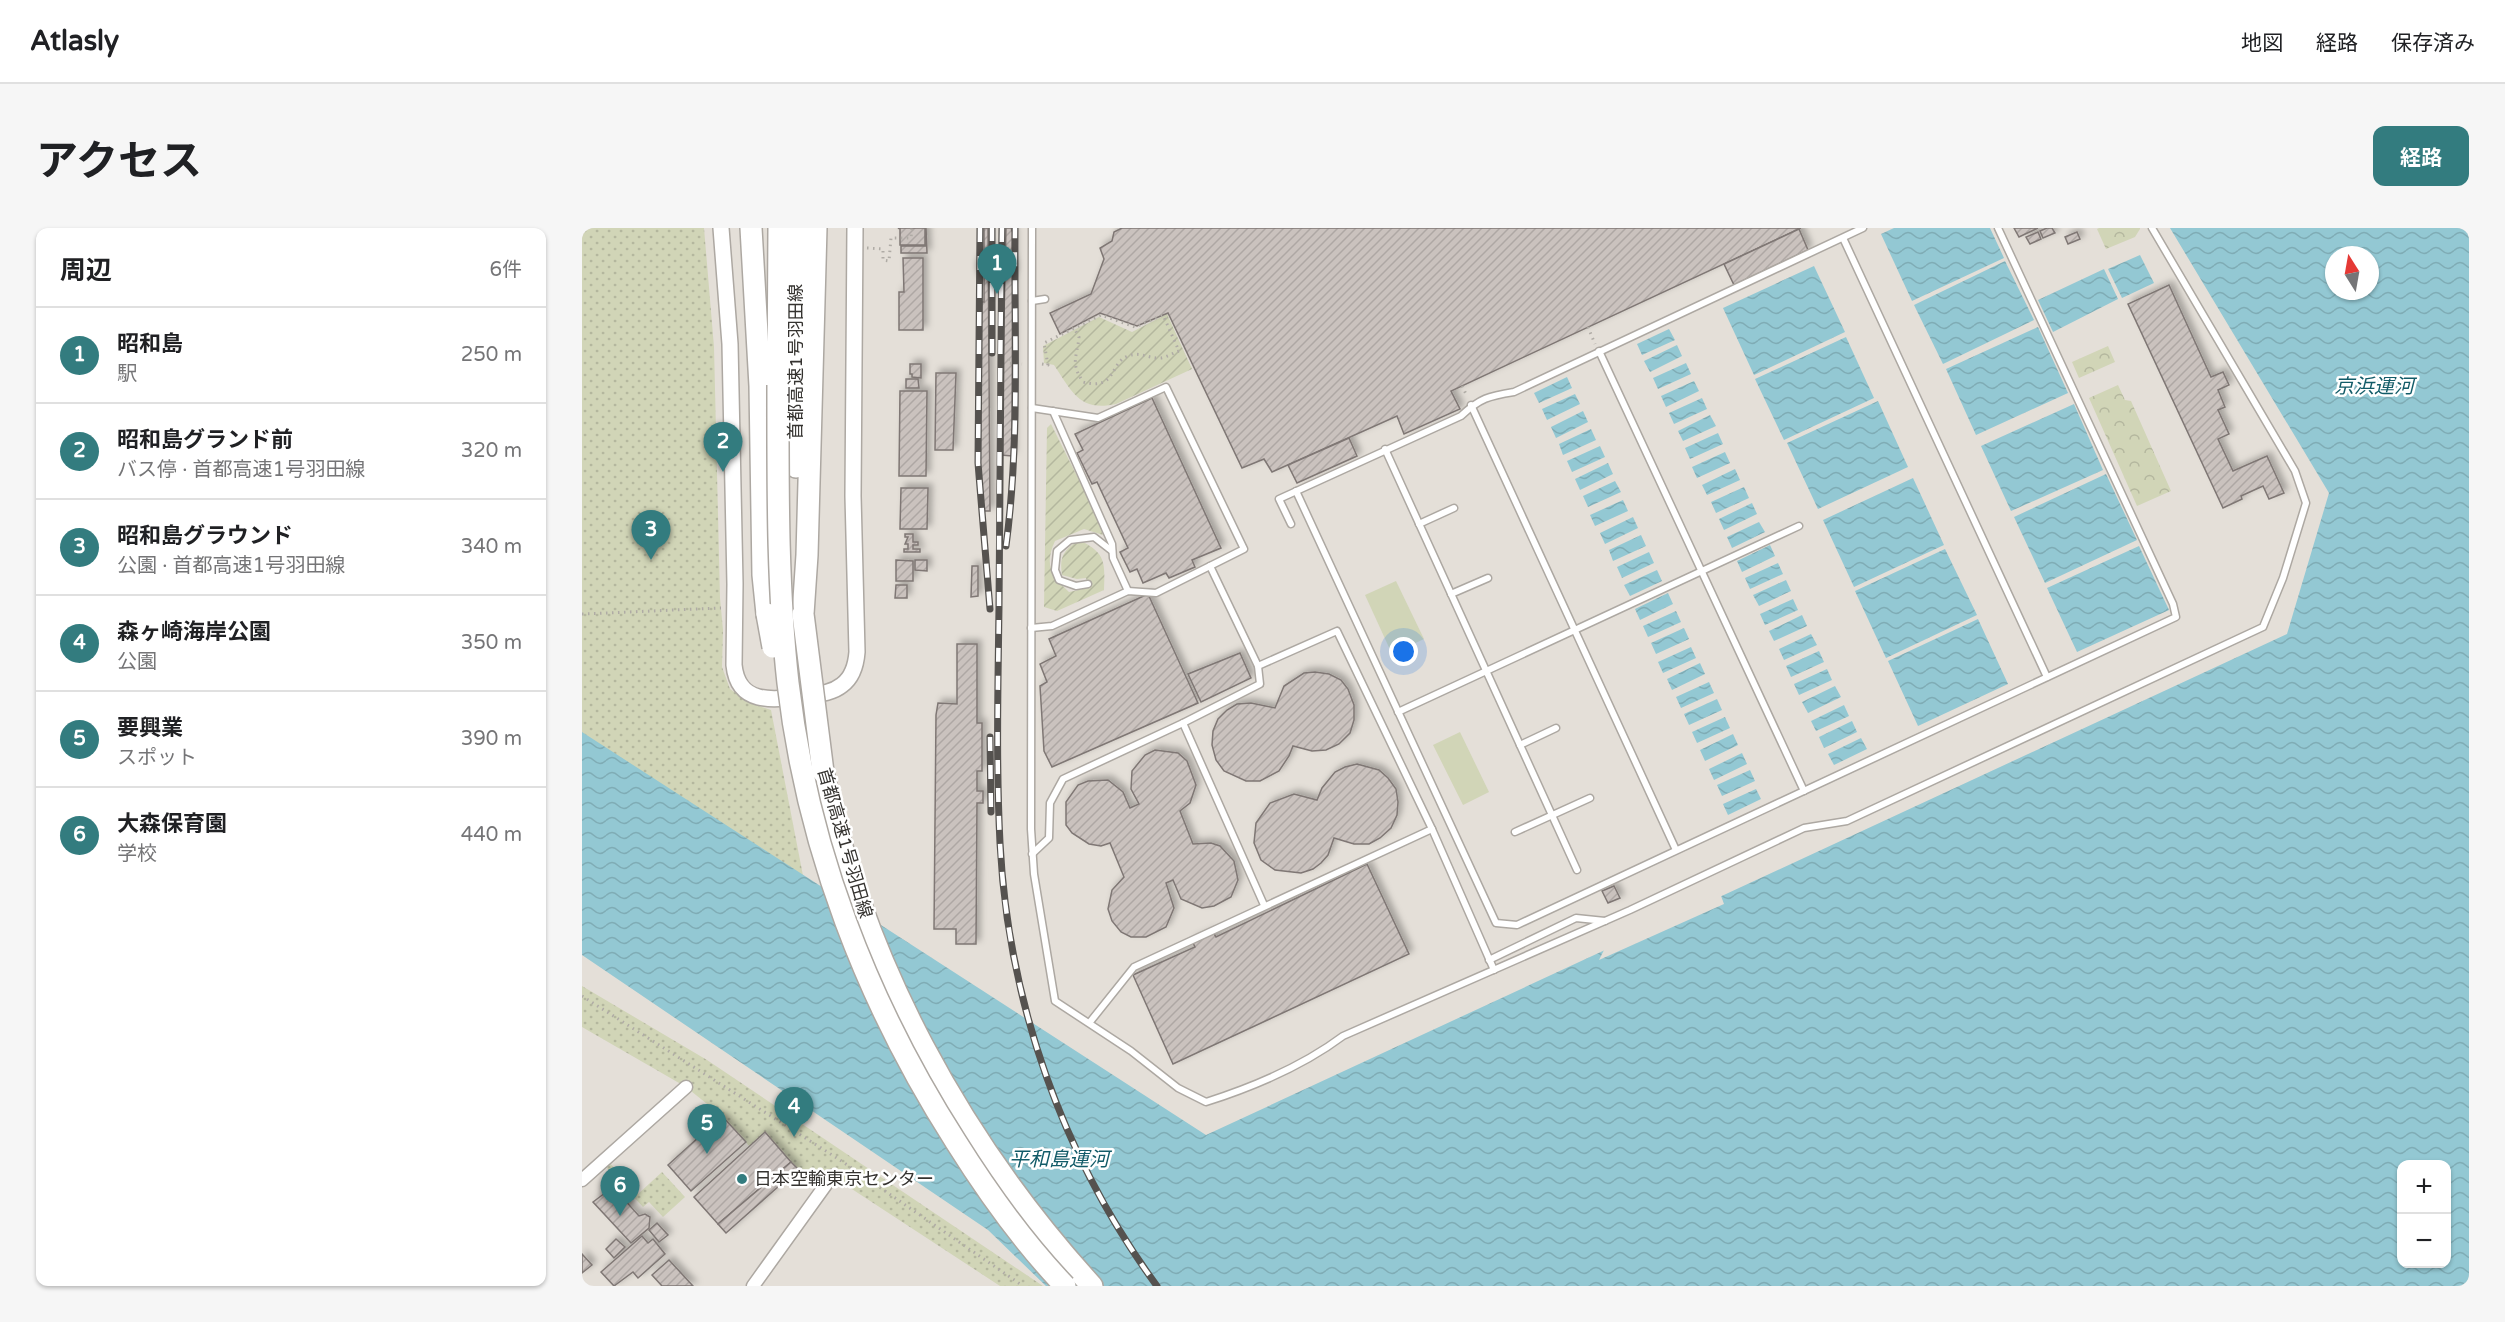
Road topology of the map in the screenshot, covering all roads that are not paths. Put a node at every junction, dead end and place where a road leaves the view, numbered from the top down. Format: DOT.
graph roads {
  1 [pos="721,228"];
  2 [pos="751,228"];
  3 [pos="779,228"];
  4 [pos="798,228"];
  5 [pos="816,228"];
  6 [pos="855,228"];
  7 [pos="1032,228"];
  8 [pos="1863,228"];
  9 [pos="1998,228"];
  10 [pos="2152,228"];
  11 [pos="1843,238"];
  12 [pos="788,297"];
  13 [pos="1045,299"];
  14 [pos="1032,301"];
  15 [pos="1599,351"];
  16 [pos="1471,405"];
  17 [pos="1032,408"];
  18 [pos="1053,411"];
  19 [pos="1385,449"];
  20 [pos="1296,491"];
  21 [pos="1454,508"];
  22 [pos="1291,524"];
  23 [pos="1419,524"];
  24 [pos="1799,526"];
  25 [pos="1112,551"];
  26 [pos="1209,566"];
  27 [pos="1701,571"];
  28 [pos="1488,578"];
  29 [pos="1088,584"];
  30 [pos="1128,591"];
  31 [pos="1451,594"];
  32 [pos="803,614"];
  33 [pos="1031,628"];
  34 [pos="1575,630"];
  35 [pos="1258,666"];
  36 [pos="1486,671"];
  37 [pos="2047,677"];
  38 [pos="1398,712"];
  39 [pos="1183,723"];
  40 [pos="1556,728"];
  41 [pos="797,741"];
  42 [pos="1520,745"];
  43 [pos="1804,791"];
  44 [pos="1590,798"];
  45 [pos="1552,815"];
  46 [pos="1432,829"];
  47 [pos="1515,832"];
  48 [pos="1676,850"];
  49 [pos="1032,854"];
  50 [pos="1577,870"];
  51 [pos="1264,905"];
  52 [pos="1606,921"];
  53 [pos="1490,960"];
  54 [pos="1494,970"];
  55 [pos="1090,1022"];
  56 [pos="689,1081"];
  57 [pos="832,1176"];
  58 [pos="582,1180"];
  59 [pos="753,1286"];
  60 [pos="1065,1286"];
  61 [pos="1092,1286"];
  1 -- 6 [label="street"];
  2 -- 41 [label="highway, bridge"];
  3 -- 12 [label="highway, 首都高速1号羽田線"];
  4 -- 12 [label="highway, 首都高速1号羽田線"];
  5 -- 32 [label="highway"];
  7 -- 14 [label="lane"];
  8 -- 11 [label="lane"];
  9 -- 37 [label="lane"];
  10 -- 52 [label="lane"];
  11 -- 15 [label="lane"];
  11 -- 37 [label="lane"];
  12 -- 32 [label="highway, 首都高速1号羽田線"];
  12 -- 41 [label="highway, 首都高速1号羽田線, bridge"];
  13 -- 14 [label="lane"];
  14 -- 17 [label="lane"];
  15 -- 16 [label="lane"];
  15 -- 27 [label="lane"];
  16 -- 19 [label="lane"];
  16 -- 34 [label="lane"];
  17 -- 18 [label="lane"];
  17 -- 33 [label="lane"];
  18 -- 25 [label="lane"];
  18 -- 26 [label="lane"];
  19 -- 20 [label="lane"];
  19 -- 23 [label="lane"];
  20 -- 22 [label="lane"];
  20 -- 38 [label="lane"];
  21 -- 23 [label="lane"];
  23 -- 31 [label="lane"];
  24 -- 27 [label="lane"];
  25 -- 29 [label="lane"];
  25 -- 30 [label="lane"];
  26 -- 30 [label="lane"];
  26 -- 35 [label="lane"];
  27 -- 34 [label="lane"];
  27 -- 43 [label="lane"];
  28 -- 31 [label="lane"];
  30 -- 33 [label="lane"];
  31 -- 36 [label="lane"];
  32 -- 61 [label="highway, 首都高速1号羽田線, bridge"];
  33 -- 49 [label="lane"];
  34 -- 36 [label="lane"];
  34 -- 48 [label="lane"];
  35 -- 39 [label="lane"];
  35 -- 46 [label="lane"];
  36 -- 38 [label="lane"];
  36 -- 42 [label="lane"];
  37 -- 43 [label="lane"];
  38 -- 48 [label="lane"];
  39 -- 49 [label="lane"];
  39 -- 51 [label="lane"];
  40 -- 42 [label="lane"];
  41 -- 60 [label="highway, 首都高速1号羽田線, bridge"];
  42 -- 45 [label="lane"];
  43 -- 48 [label="lane"];
  44 -- 45 [label="lane"];
  45 -- 47 [label="lane"];
  45 -- 50 [label="lane"];
  46 -- 51 [label="lane"];
  46 -- 53 [label="lane"];
  49 -- 55 [label="lane"];
  51 -- 55 [label="lane"];
  52 -- 53 [label="lane"];
  52 -- 54 [label="lane"];
  53 -- 54 [label="lane"];
  54 -- 55 [label="lane"];
  56 -- 58 [label="street"];
  57 -- 59 [label="street"];
}
